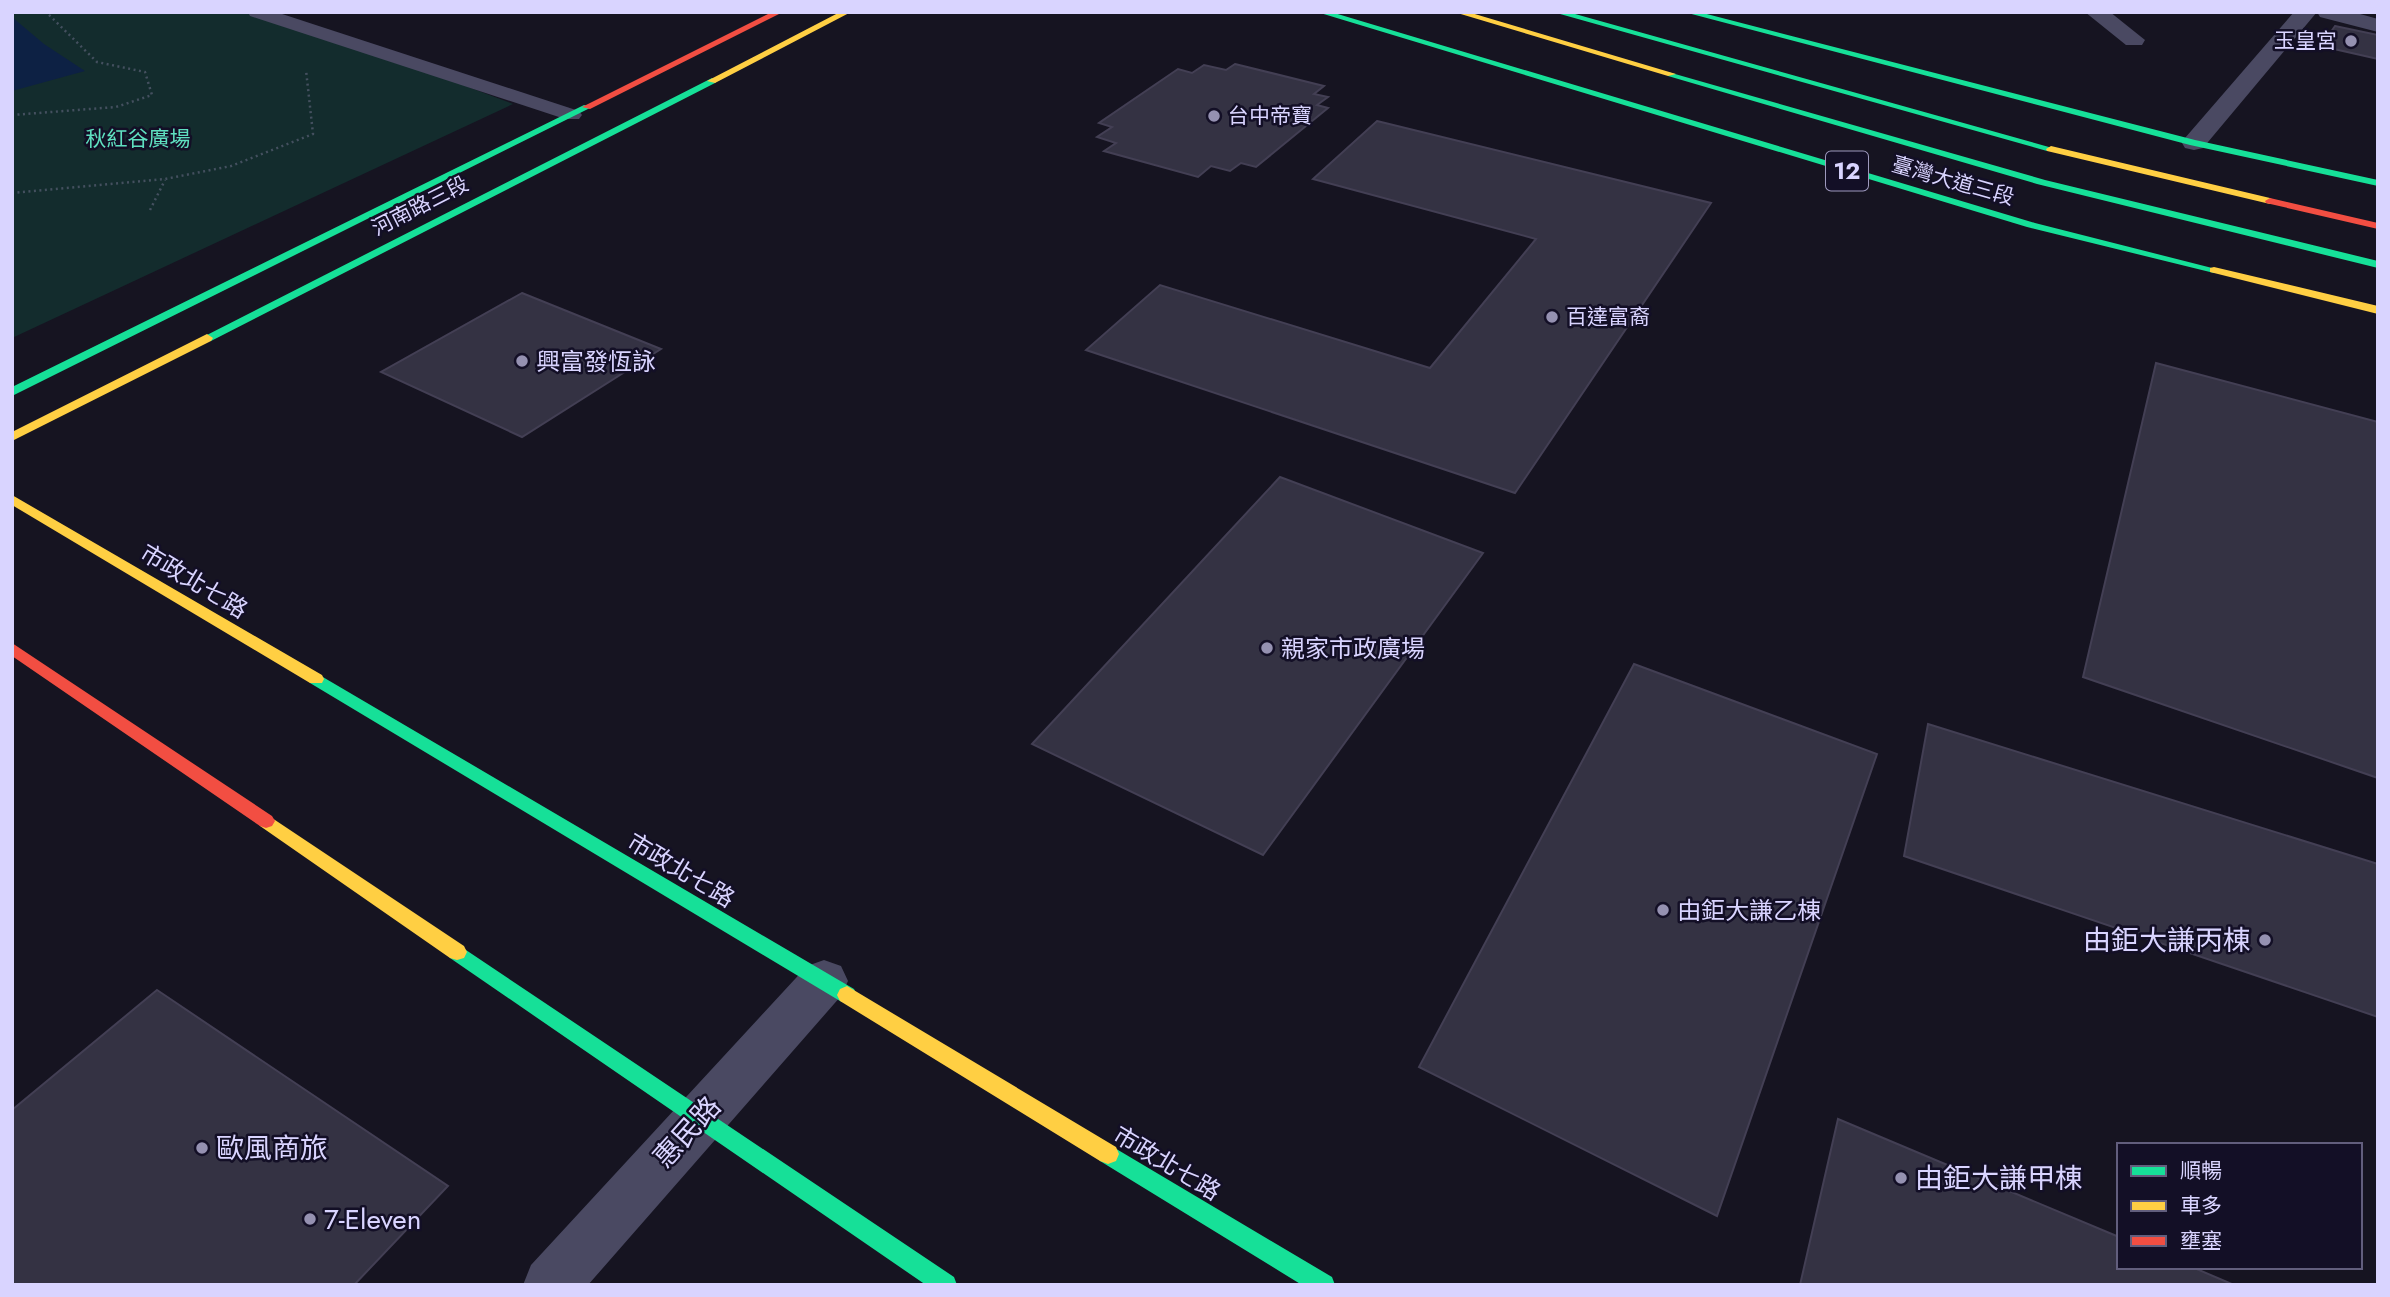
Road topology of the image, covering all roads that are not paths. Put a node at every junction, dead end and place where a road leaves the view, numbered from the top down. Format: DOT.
graph roads {
  1 [pos="257,12"];
  2 [pos="779,12"];
  3 [pos="847,12"];
  4 [pos="1321,12"];
  5 [pos="1458,12"];
  6 [pos="1557,12"];
  7 [pos="1688,12"];
  8 [pos="2096,12"];
  9 [pos="2306,12"];
  10 [pos="2328,12"];
  11 [pos="2378,26"];
  12 [pos="2134,40"];
  13 [pos="572,115"];
  14 [pos="2194,143"];
  15 [pos="2378,183"];
  16 [pos="2378,226"];
  17 [pos="2378,265"];
  18 [pos="2378,310"];
  19 [pos="12,392"];
  20 [pos="12,437"];
  21 [pos="12,499"];
  22 [pos="12,648"];
  23 [pos="824,981"];
  24 [pos="700,1117"];
  25 [pos="551,1285"];
  26 [pos="946,1285"];
  27 [pos="1324,1285"];
  1 -- 13 [label="lane"];
  2 -- 13 [label="street, 河南路三段"];
  3 -- 20 [label="street, 河南路三段"];
  4 -- 18 [label="street, 臺灣大道三段 / 12"];
  5 -- 17 [label="street, 臺灣大道三段 / 12"];
  6 -- 16 [label="street"];
  7 -- 14 [label="street"];
  8 -- 12 [label="street"];
  9 -- 14 [label="street"];
  10 -- 11 [label="street"];
  13 -- 19 [label="street, 河南路三段"];
  14 -- 15 [label="street"];
  21 -- 23 [label="street, 市政北七路"];
  22 -- 24 [label="street"];
  23 -- 24 [label="street, 惠民路"];
  23 -- 27 [label="street, 市政北七路"];
  24 -- 25 [label="street, 惠民路"];
  24 -- 26 [label="street"];
}
